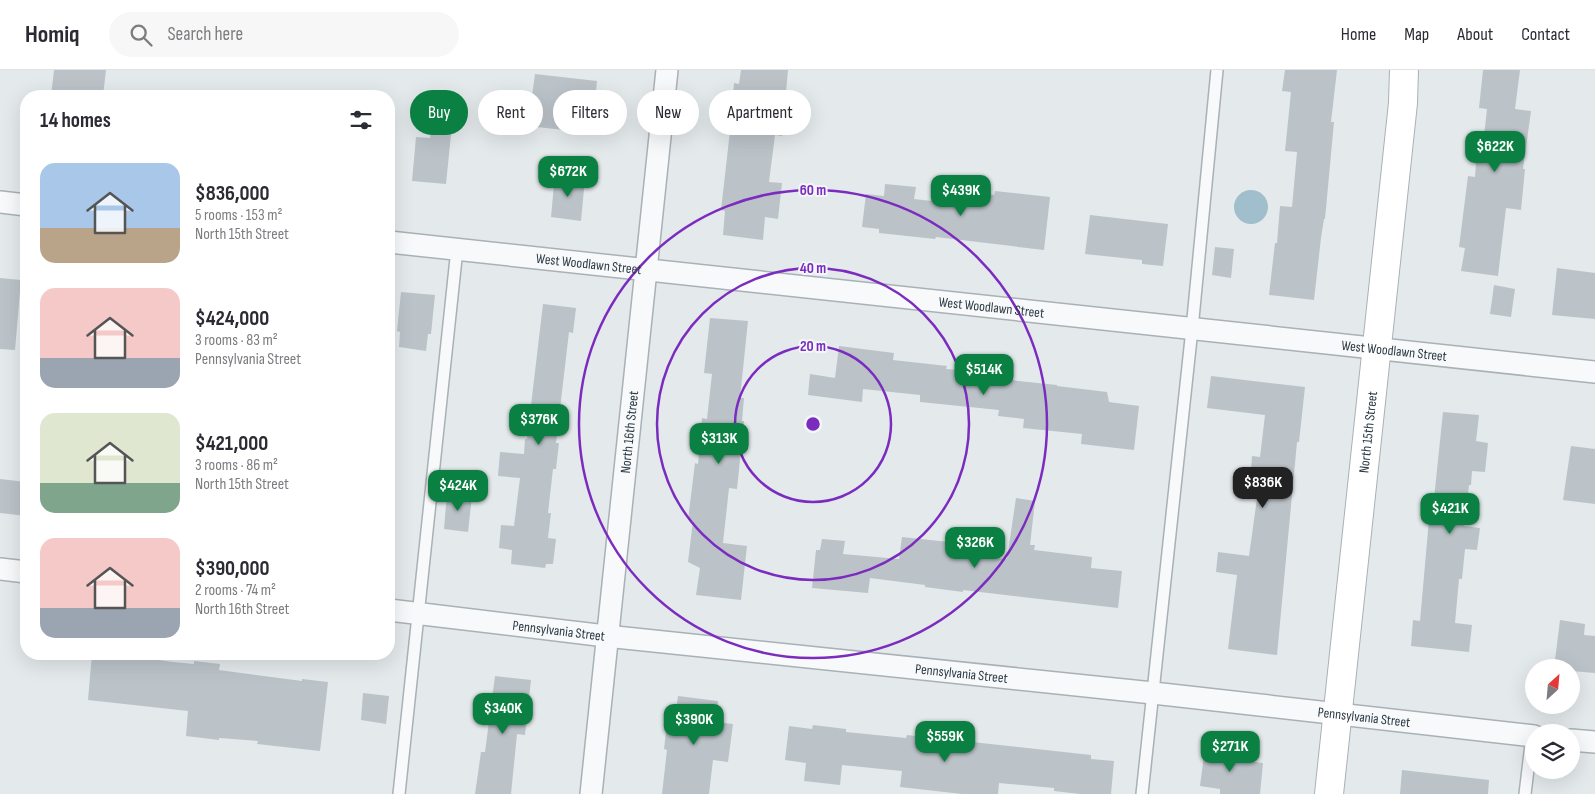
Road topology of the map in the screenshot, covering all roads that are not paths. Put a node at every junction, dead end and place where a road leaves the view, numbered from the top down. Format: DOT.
graph roads {
  1 [pos="668,70"];
  2 [pos="1217,70"];
  3 [pos="1404,70"];
  4 [pos="0,202"];
  5 [pos="20,204"];
  6 [pos="395,243"];
  7 [pos="457,249"];
  8 [pos="647,269"];
  9 [pos="1192,329"];
  10 [pos="1377,348"];
  11 [pos="1595,372"];
  12 [pos="0,569"];
  13 [pos="20,571"];
  14 [pos="395,611"];
  15 [pos="417,613"];
  16 [pos="606,636"];
  17 [pos="1153,693"];
  18 [pos="1337,714"];
  19 [pos="1525,735"];
  20 [pos="1580,741"];
  21 [pos="1595,742"];
  22 [pos="1527,779"];
  23 [pos="399,794"];
  24 [pos="591,794"];
  25 [pos="1142,794"];
  26 [pos="1329,794"];
  27 [pos="1525,794"];
  1 -- 8 [label="street, North 16th Street"];
  2 -- 9 [label="lane"];
  3 -- 10 [label="main road, North 15th Street"];
  4 -- 5 [label="street"];
  6 -- 7 [label="street, West Woodlawn Street"];
  7 -- 8 [label="street, West Woodlawn Street"];
  7 -- 15 [label="lane"];
  8 -- 9 [label="street, West Woodlawn Street"];
  8 -- 16 [label="street, North 16th Street"];
  9 -- 10 [label="street, West Woodlawn Street"];
  9 -- 17 [label="lane"];
  10 -- 11 [label="street, West Woodlawn Street"];
  10 -- 18 [label="main road, North 15th Street"];
  12 -- 13 [label="street"];
  14 -- 15 [label="street, Pennsylvania Street"];
  15 -- 16 [label="street, Pennsylvania Street"];
  15 -- 23 [label="lane"];
  16 -- 17 [label="street, Pennsylvania Street"];
  16 -- 24 [label="street, North 16th Street"];
  17 -- 18 [label="street, Pennsylvania Street"];
  17 -- 25 [label="lane"];
  18 -- 19 [label="street, Pennsylvania Street"];
  18 -- 26 [label="main road, North 15th Street"];
  20 -- 21 [label="street"];
  22 -- 27 [label="lane"];
}
